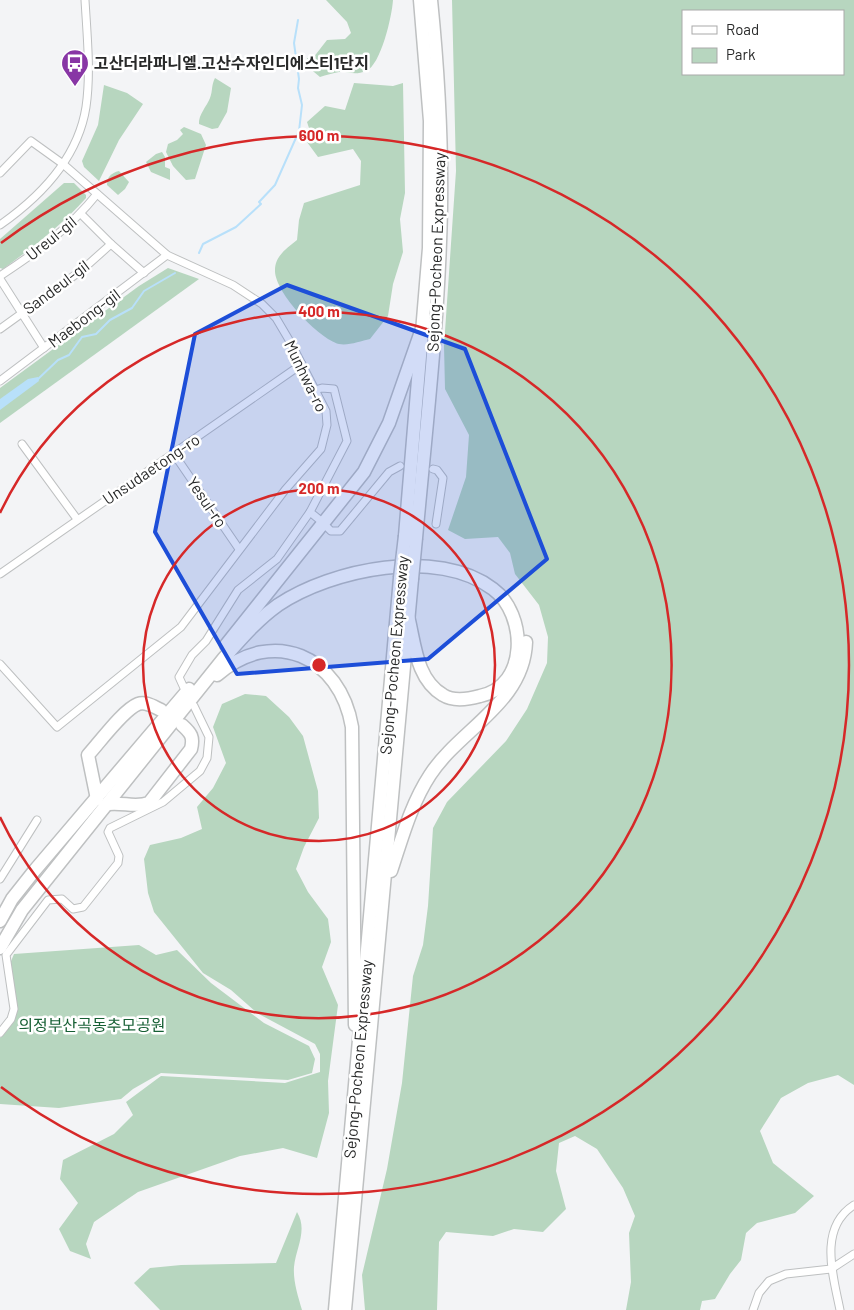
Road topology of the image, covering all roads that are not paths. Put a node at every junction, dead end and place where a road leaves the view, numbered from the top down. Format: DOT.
graph roads {
  1 [pos="85,0"];
  2 [pos="420,0"];
  3 [pos="431,0"];
  4 [pos="63,164"];
  5 [pos="0,173"];
  6 [pos="98,194"];
  7 [pos="81,214"];
  8 [pos="0,225"];
  9 [pos="111,244"];
  10 [pos="167,255"];
  11 [pos="144,273"];
  12 [pos="0,277"];
  13 [pos="23,312"];
  14 [pos="424,323"];
  15 [pos="0,329"];
  16 [pos="44,348"];
  17 [pos="302,364"];
  18 [pos="0,381"];
  19 [pos="315,390"];
  20 [pos="22,444"];
  21 [pos="174,454"];
  22 [pos="400,466"];
  23 [pos="433,469"];
  24 [pos="310,512"];
  25 [pos="78,519"];
  26 [pos="436,524"];
  27 [pos="410,537"];
  28 [pos="239,550"];
  29 [pos="0,574"];
  30 [pos="406,579"];
  31 [pos="408,616"];
  32 [pos="224,647"];
  33 [pos="0,664"];
  34 [pos="191,696"];
  35 [pos="161,710"];
  36 [pos="182,725"];
  37 [pos="92,774"];
  38 [pos="122,778"];
  39 [pos="102,801"];
  40 [pos="131,804"];
  41 [pos="37,820"];
  42 [pos="0,879"];
  43 [pos="385,890"];
  44 [pos="0,921"];
  45 [pos="3,952"];
  46 [pos="0,1033"];
  47 [pos="358,1069"];
  48 [pos="854,1205"];
  49 [pos="854,1254"];
  50 [pos="832,1269"];
  51 [pos="335,1310"];
  52 [pos="345,1310"];
  53 [pos="753,1310"];
  54 [pos="840,1310"];
  1 -- 4 [label="street"];
  2 -- 14 [label="highway, Sejong-Pocheon Expressway"];
  3 -- 27 [label="highway, Sejong-Pocheon Expressway"];
  4 -- 5 [label="street, Munhwa-ro"];
  4 -- 6 [label="street, Munhwa-ro"];
  4 -- 8 [label="street"];
  6 -- 7 [label="street, Ureul-gil"];
  6 -- 10 [label="street, Munhwa-ro"];
  7 -- 9 [label="street"];
  7 -- 12 [label="street, Ureul-gil"];
  9 -- 11 [label="street"];
  9 -- 13 [label="street, Sandeul-gil"];
  10 -- 11 [label="street, Maebong-gil"];
  10 -- 17 [label="street, Munhwa-ro"];
  11 -- 16 [label="street, Maebong-gil"];
  12 -- 13 [label="street"];
  13 -- 15 [label="street, Sandeul-gil"];
  13 -- 16 [label="street"];
  14 -- 27 [label="highway, Sejong-Pocheon Expressway"];
  14 -- 32 [label="highway"];
  16 -- 18 [label="street, Maebong-gil"];
  17 -- 19 [label="street, Munhwa-ro"];
  17 -- 21 [label="street, Unsudaetong-ro"];
  19 -- 24 [label="street"];
  19 -- 28 [label="street, Munhwa-ro"];
  20 -- 25 [label="street"];
  21 -- 25 [label="street, Unsudaetong-ro"];
  21 -- 28 [label="street, Yesul-ro"];
  22 -- 24 [label="street"];
  23 -- 26 [label="street"];
  24 -- 34 [label="street"];
  25 -- 29 [label="street, Unsudaetong-ro"];
  27 -- 30 [label="highway, Sejong-Pocheon Expressway, bridge"];
  28 -- 33 [label="street, Munhwa-ro"];
  30 -- 31 [label="highway, Sejong-Pocheon Expressway"];
  30 -- 47 [label="highway, Sejong-Pocheon Expressway"];
  31 -- 34 [label="highway"];
  31 -- 43 [label="highway, Sejong-Pocheon Expressway"];
  32 -- 38 [label="highway"];
  32 -- 43 [label="highway"];
  34 -- 38 [label="highway"];
  34 -- 45 [label="street"];
  34 -- 47 [label="highway"];
  35 -- 37 [label="highway"];
  36 -- 40 [label="highway"];
  37 -- 38 [label="highway"];
  37 -- 39 [label="highway"];
  38 -- 39 [label="highway"];
  38 -- 40 [label="highway"];
  39 -- 40 [label="highway"];
  39 -- 44 [label="highway"];
  39 -- 45 [label="highway"];
  41 -- 42 [label="street"];
  43 -- 52 [label="highway, Sejong-Pocheon Expressway"];
  45 -- 46 [label="street"];
  47 -- 51 [label="highway, Sejong-Pocheon Expressway"];
  48 -- 50 [label="street"];
  49 -- 50 [label="street"];
  50 -- 53 [label="street"];
  50 -- 54 [label="street"];
}
